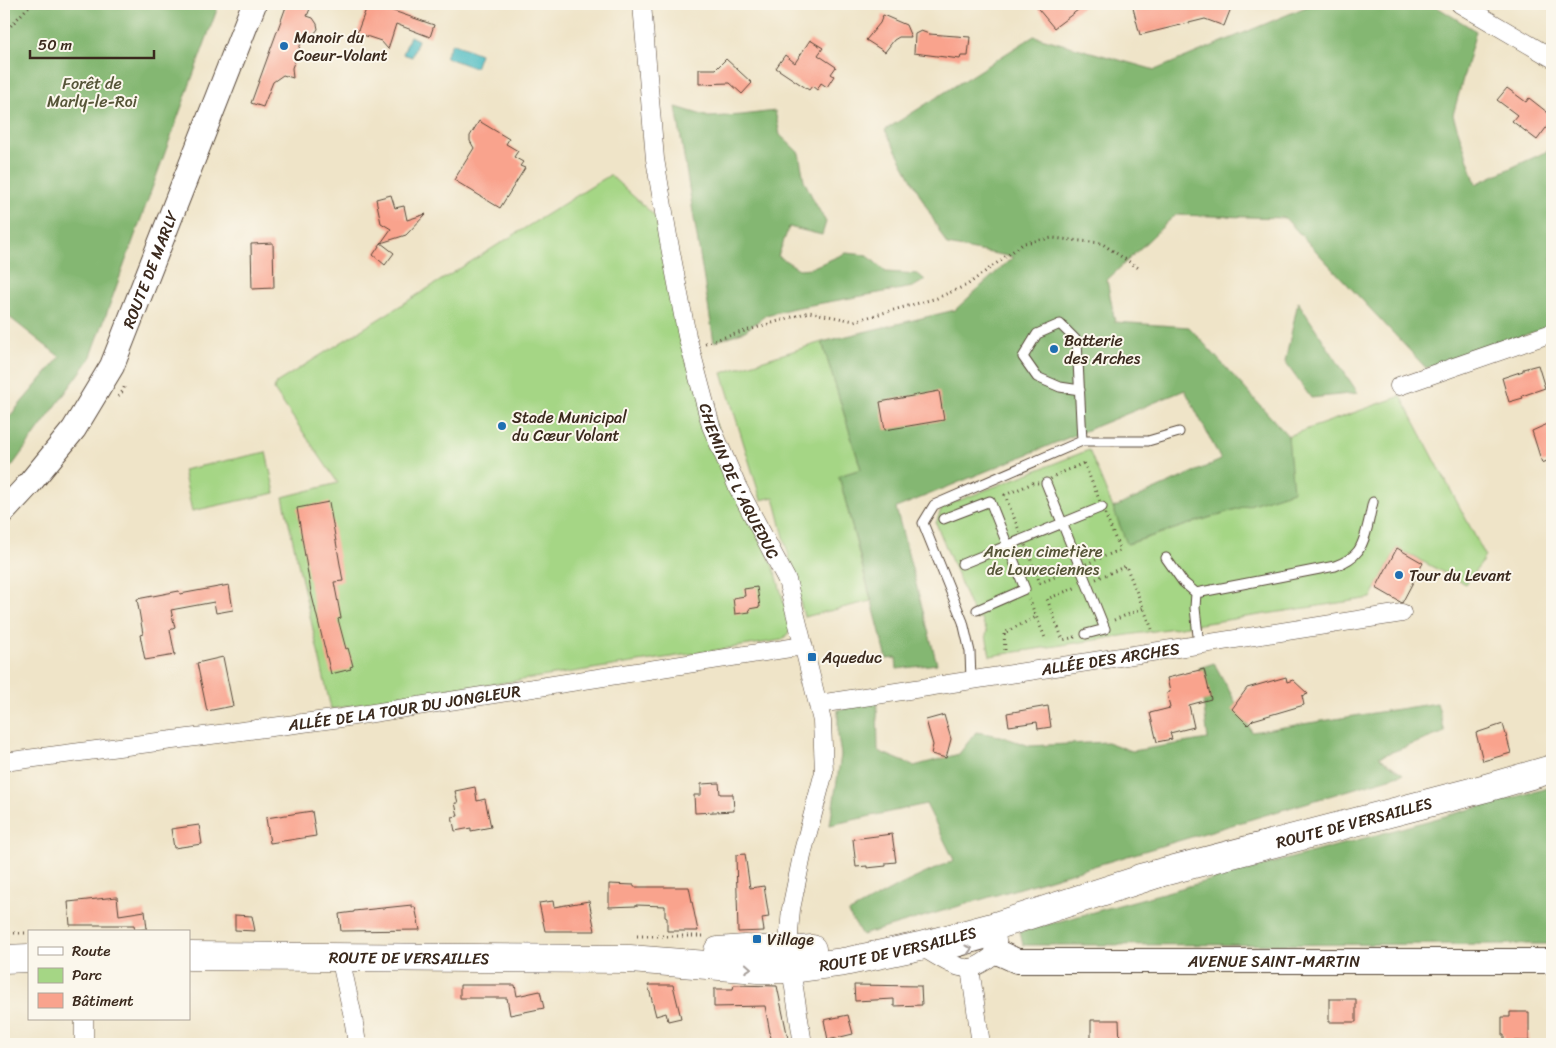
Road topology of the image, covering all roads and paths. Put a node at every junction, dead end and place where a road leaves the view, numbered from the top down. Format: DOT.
graph roads {
  1 [pos="31,4"];
  2 [pos="254,4"];
  3 [pos="642,4"];
  4 [pos="1460,4"];
  5 [pos="4,33"];
  6 [pos="1552,58"];
  7 [pos="1140,269"];
  8 [pos="1552,334"];
  9 [pos="690,347"];
  10 [pos="1399,386"];
  11 [pos="1080,390"];
  12 [pos="1179,432"];
  13 [pos="1082,441"];
  14 [pos="1046,484"];
  15 [pos="1373,502"];
  16 [pos="1102,507"];
  17 [pos="4,511"];
  18 [pos="943,519"];
  19 [pos="1062,523"];
  20 [pos="1007,546"];
  21 [pos="1166,558"];
  22 [pos="962,564"];
  23 [pos="1025,589"];
  24 [pos="1196,593"];
  25 [pos="1144,608"];
  26 [pos="977,610"];
  27 [pos="1402,613"];
  28 [pos="1036,618"];
  29 [pos="1104,625"];
  30 [pos="1086,634"];
  31 [pos="1046,640"];
  32 [pos="1199,644"];
  33 [pos="803,646"];
  34 [pos="1005,650"];
  35 [pos="971,680"];
  36 [pos="818,704"];
  37 [pos="4,762"];
  38 [pos="1552,769"];
  39 [pos="991,932"];
  40 [pos="4,933"];
  41 [pos="28,933"];
  42 [pos="930,952"];
  43 [pos="190,956"];
  44 [pos="28,958"];
  45 [pos="340,958"];
  46 [pos="4,959"];
  47 [pos="790,960"];
  48 [pos="1552,961"];
  49 [pos="970,968"];
  50 [pos="84,1020"];
  51 [pos="84,1044"];
  52 [pos="357,1044"];
  53 [pos="803,1044"];
  54 [pos="982,1044"];
  1 -- 5 [label="path"];
  2 -- 17 [label="main road, ROUTE DE MARLY"];
  3 -- 9 [label="street, CHEMIN DE L'AQUEDUC"];
  4 -- 6 [label="street"];
  7 -- 9 [label="path"];
  8 -- 10 [label="street"];
  9 -- 33 [label="street, CHEMIN DE L'AQUEDUC"];
  11 -- 11 [label="lane"];
  11 -- 13 [label="lane"];
  12 -- 13 [label="lane"];
  13 -- 35 [label="lane"];
  14 -- 19 [label="lane"];
  15 -- 24 [label="lane"];
  16 -- 19 [label="lane"];
  18 -- 20 [label="lane"];
  19 -- 20 [label="lane"];
  19 -- 29 [label="lane"];
  20 -- 22 [label="lane"];
  20 -- 23 [label="lane"];
  21 -- 24 [label="lane"];
  23 -- 26 [label="lane"];
  23 -- 28 [label="path"];
  24 -- 32 [label="lane"];
  25 -- 29 [label="path"];
  27 -- 32 [label="street, ALLÉE DES ARCHES"];
  28 -- 31 [label="path"];
  28 -- 34 [label="path"];
  29 -- 30 [label="lane"];
  32 -- 35 [label="street, ALLÉE DES ARCHES"];
  33 -- 36 [label="street, CHEMIN DE L'AQUEDUC"];
  33 -- 37 [label="street, ALLÉE DE LA TOUR DU JONGLEUR"];
  35 -- 36 [label="street, ALLÉE DES ARCHES"];
  36 -- 47 [label="street, CHEMIN DE L'AQUEDUC"];
  38 -- 39 [label="main road, ROUTE DE VERSAILLES"];
  42 -- 39 [label="main road, ROUTE DE VERSAILLES, one-way"];
  39 -- 47 [label="main road, ROUTE DE VERSAILLES"];
  39 -- 48 [label="main road, AVENUE SAINT-MARTIN"];
  39 -- 49 [label="street"];
  40 -- 41 [label="path"];
  42 -- 47 [label="main road, ROUTE DE VERSAILLES"];
  42 -- 49 [label="street"];
  43 -- 45 [label="main road, ROUTE DE VERSAILLES"];
  44 -- 46 [label="main road"];
  45 -- 47 [label="main road, ROUTE DE VERSAILLES"];
  45 -- 52 [label="street"];
  47 -- 53 [label="street, CHEMIN DE L'AQUEDUC"];
  49 -- 54 [label="street"];
  50 -- 51 [label="street"];
}
